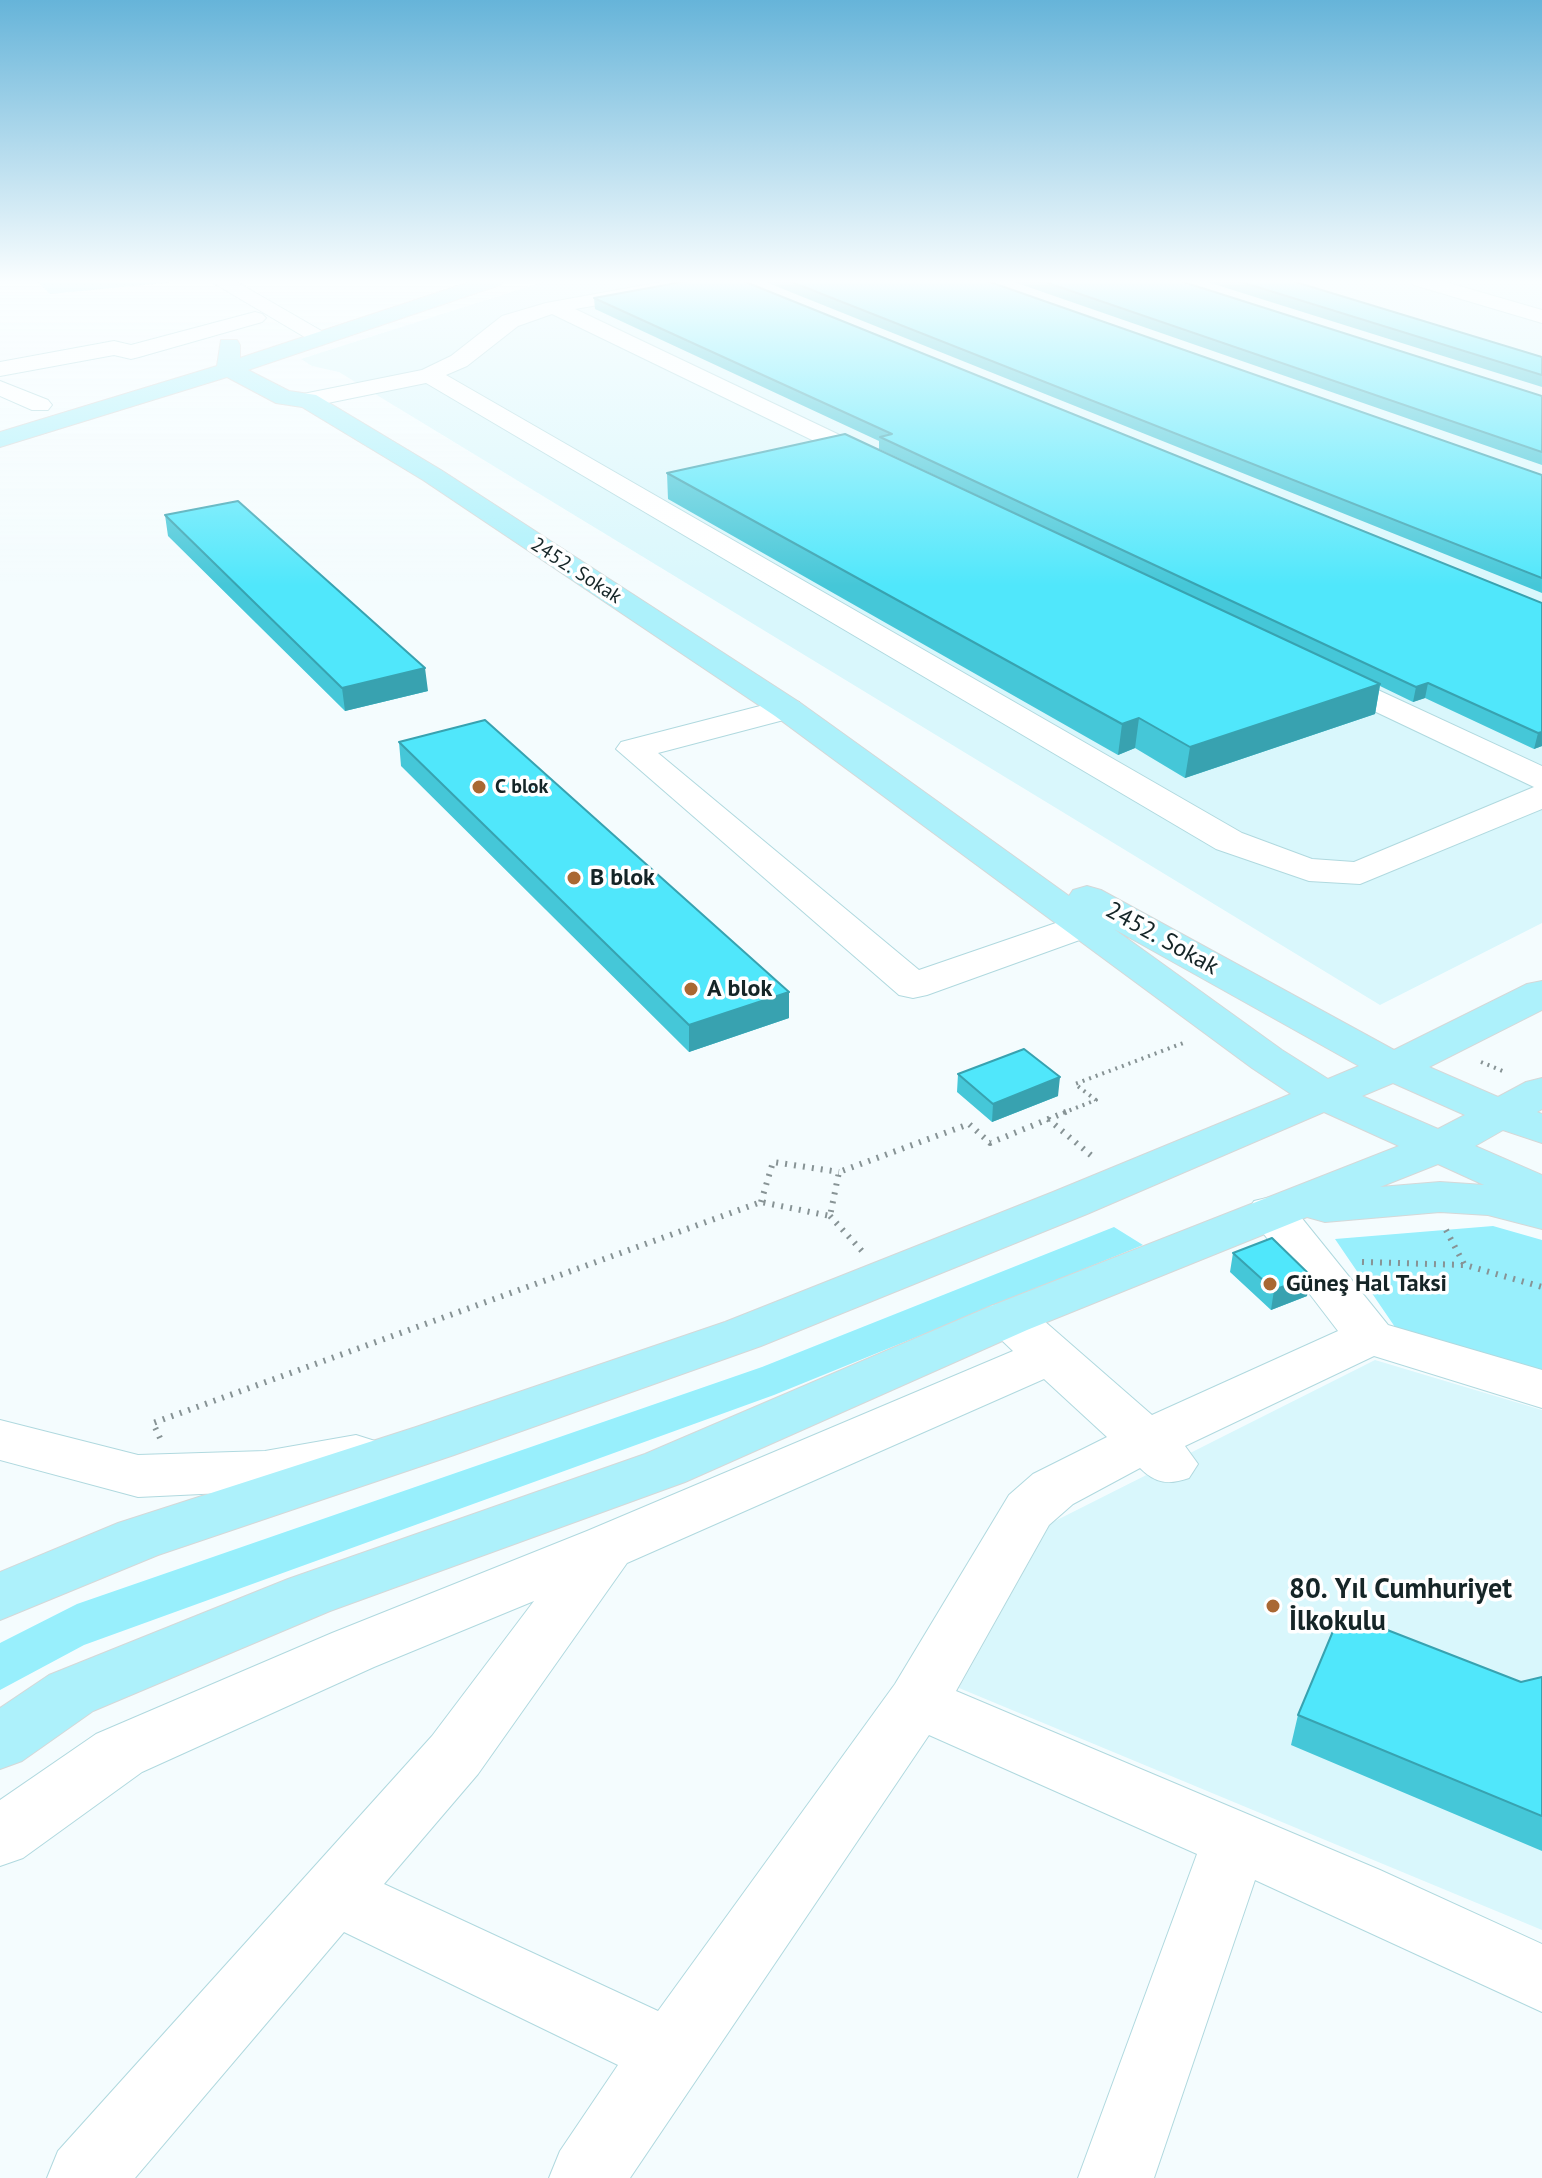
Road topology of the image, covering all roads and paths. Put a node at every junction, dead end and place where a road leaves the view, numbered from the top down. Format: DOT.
graph roads {
  1 [pos="145,383"];
  2 [pos="188,383"];
  3 [pos="261,383"];
  4 [pos="292,383"];
  5 [pos="333,383"];
  6 [pos="372,383"];
  7 [pos="443,383"];
  8 [pos="711,383"];
  9 [pos="0,388"];
  10 [pos="303,392"];
  11 [pos="40,405"];
  12 [pos="0,418"];
  13 [pos="0,440"];
  14 [pos="847,448"];
  15 [pos="802,458"];
  16 [pos="904,475"];
  17 [pos="1301,664"];
  18 [pos="787,709"];
  19 [pos="1542,779"];
  20 [pos="1542,796"];
  21 [pos="931,811"];
  22 [pos="1085,925"];
  23 [pos="1542,993"];
  24 [pos="1188,1041"];
  25 [pos="1393,1067"];
  26 [pos="1325,1096"];
  27 [pos="1529,1111"];
  28 [pos="1048,1119"];
  29 [pos="1441,1146"];
  30 [pos="1099,1162"];
  31 [pos="839,1172"];
  32 [pos="1542,1193"];
  33 [pos="761,1202"];
  34 [pos="1271,1212"];
  35 [pos="1542,1214"];
  36 [pos="830,1216"];
  37 [pos="867,1256"];
  38 [pos="1308,1260"];
  39 [pos="1542,1287"];
  40 [pos="1030,1337"];
  41 [pos="1370,1337"];
  42 [pos="1542,1389"];
  43 [pos="0,1440"];
  44 [pos="435,1441"];
  45 [pos="162,1443"];
  46 [pos="1158,1452"];
  47 [pos="665,1468"];
  48 [pos="607,1547"];
  49 [pos="0,1597"];
  50 [pos="917,1702"];
  51 [pos="0,1742"];
  52 [pos="0,1837"];
  53 [pos="1235,1841"];
  54 [pos="334,1894"];
  55 [pos="1542,1979"];
  56 [pos="670,2053"];
  57 [pos="85,2178"];
  58 [pos="587,2178"];
  59 [pos="1116,2178"];
  1 -- 11 [label="main road"];
  2 -- 13 [label="main road"];
  3 -- 10 [label="main road, 2452. Sokak"];
  4 -- 10 [label="main road"];
  5 -- 10 [label="street"];
  6 -- 10 [label="street"];
  7 -- 20 [label="street"];
  8 -- 14 [label="street"];
  9 -- 11 [label="street"];
  10 -- 18 [label="main road, 2452. Sokak"];
  11 -- 12 [label="main road"];
  14 -- 15 [label="street"];
  14 -- 16 [label="street"];
  17 -- 19 [label="street"];
  18 -- 21 [label="main road, 2452. Sokak"];
  18 -- 22 [label="street"];
  21 -- 22 [label="main road, 2452. Sokak"];
  21 -- 25 [label="main road, 2452. Sokak"];
  22 -- 26 [label="main road, 2452. Sokak"];
  23 -- 25 [label="main road"];
  24 -- 28 [label="path"];
  25 -- 26 [label="main road"];
  25 -- 27 [label="main road, 2452. Sokak"];
  26 -- 29 [label="main road, 2452. Sokak"];
  26 -- 44 [label="main road"];
  27 -- 29 [label="main road"];
  28 -- 30 [label="path"];
  28 -- 31 [label="path"];
  29 -- 32 [label="main road, 2452. Sokak"];
  29 -- 34 [label="main road"];
  31 -- 33 [label="path"];
  31 -- 36 [label="path"];
  33 -- 36 [label="path"];
  33 -- 45 [label="path"];
  34 -- 35 [label="main road"];
  34 -- 38 [label="street"];
  34 -- 40 [label="main road"];
  36 -- 37 [label="path"];
  38 -- 39 [label="path"];
  38 -- 41 [label="street"];
  40 -- 46 [label="street"];
  40 -- 47 [label="main road"];
  40 -- 48 [label="street"];
  41 -- 42 [label="street"];
  41 -- 46 [label="street"];
  43 -- 44 [label="street"];
  44 -- 49 [label="main road"];
  46 -- 50 [label="street"];
  47 -- 48 [label="street"];
  47 -- 51 [label="main road"];
  48 -- 52 [label="street"];
  48 -- 54 [label="street"];
  50 -- 53 [label="street"];
  50 -- 56 [label="street"];
  53 -- 55 [label="street"];
  53 -- 59 [label="street"];
  54 -- 56 [label="street"];
  54 -- 57 [label="street"];
  56 -- 58 [label="street"];
}
